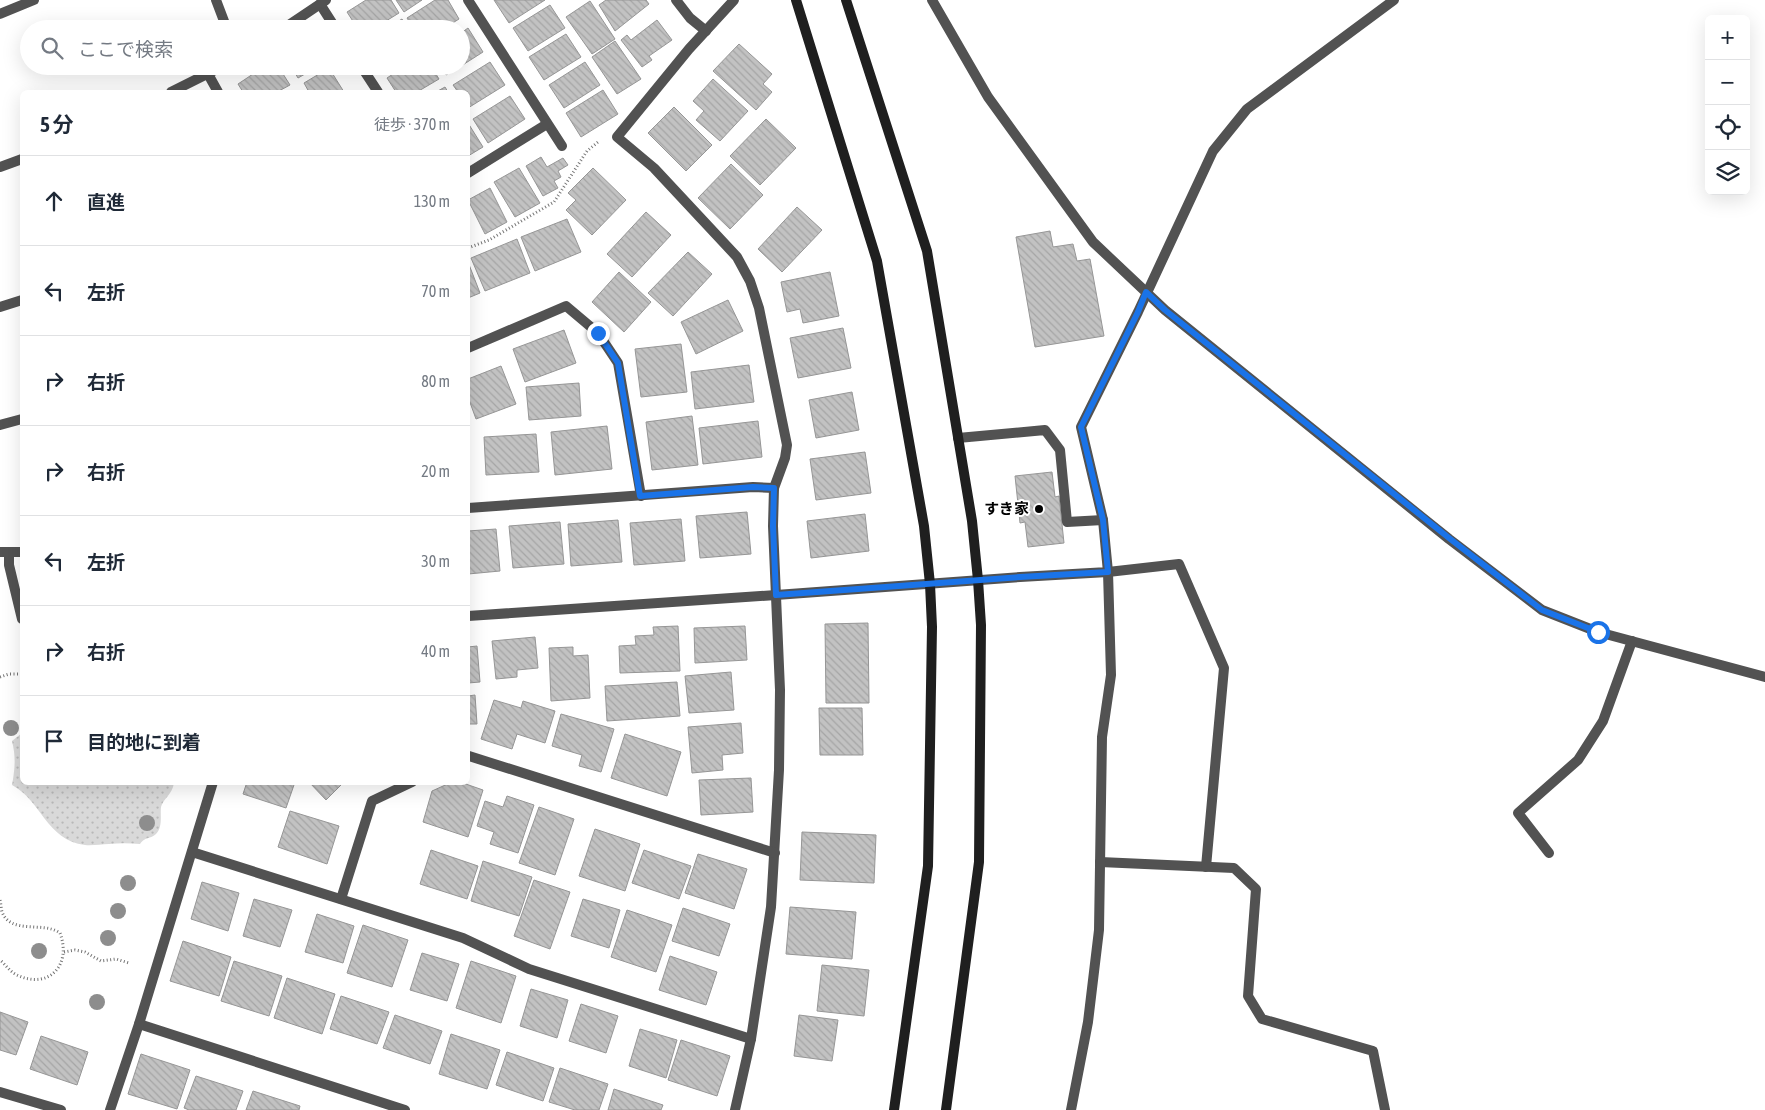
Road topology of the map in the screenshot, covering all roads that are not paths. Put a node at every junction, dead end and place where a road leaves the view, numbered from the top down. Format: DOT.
graph roads {
  1 [pos="34,0"];
  2 [pos="216,0"];
  3 [pos="468,0"];
  4 [pos="676,0"];
  5 [pos="734,0"];
  6 [pos="796,0"];
  7 [pos="846,0"];
  8 [pos="932,0"];
  9 [pos="1394,0"];
  10 [pos="323,2"];
  11 [pos="0,14"];
  12 [pos="224,20"];
  13 [pos="296,20"];
  14 [pos="332,20"];
  15 [pos="706,31"];
  16 [pos="206,75"];
  17 [pos="209,75"];
  18 [pos="367,75"];
  19 [pos="175,90"];
  20 [pos="217,90"];
  21 [pos="377,90"];
  22 [pos="547,124"];
  23 [pos="562,146"];
  24 [pos="20,160"];
  25 [pos="0,167"];
  26 [pos="470,173"];
  27 [pos="1146,292"];
  28 [pos="20,301"];
  29 [pos="0,307"];
  30 [pos="470,347"];
  31 [pos="20,420"];
  32 [pos="0,425"];
  33 [pos="958,438"];
  34 [pos="774,488"];
  35 [pos="640,496"];
  36 [pos="470,508"];
  37 [pos="1103,520"];
  38 [pos="4,552"];
  39 [pos="20,552"];
  40 [pos="1108,572"];
  41 [pos="978,580"];
  42 [pos="930,584"];
  43 [pos="776,595"];
  44 [pos="20,611"];
  45 [pos="470,616"];
  46 [pos="1632,641"];
  47 [pos="1765,677"];
  48 [pos="470,756"];
  49 [pos="212,785"];
  50 [pos="406,785"];
  51 [pos="192,852"];
  52 [pos="774,853"];
  53 [pos="1549,853"];
  54 [pos="1100,862"];
  55 [pos="1206,867"];
  56 [pos="341,899"];
  57 [pos="139,1024"];
  58 [pos="751,1039"];
  59 [pos="0,1092"];
  60 [pos="61,1110"];
  61 [pos="110,1110"];
  62 [pos="405,1110"];
  63 [pos="735,1110"];
  64 [pos="894,1110"];
  65 [pos="946,1110"];
  66 [pos="1071,1110"];
  67 [pos="1385,1110"];
  1 -- 11 [label="street"];
  2 -- 12 [label="street"];
  3 -- 22 [label="street"];
  4 -- 15 [label="street"];
  5 -- 15 [label="street"];
  6 -- 42 [label="street"];
  7 -- 33 [label="street"];
  8 -- 27 [label="street"];
  9 -- 27 [label="street"];
  10 -- 13 [label="street"];
  10 -- 14 [label="street"];
  15 -- 34 [label="street"];
  16 -- 19 [label="street"];
  17 -- 20 [label="street"];
  18 -- 21 [label="street"];
  22 -- 23 [label="street"];
  22 -- 26 [label="street"];
  24 -- 25 [label="street"];
  27 -- 37 [label="street"];
  27 -- 46 [label="street"];
  28 -- 29 [label="street"];
  30 -- 35 [label="street"];
  31 -- 32 [label="street"];
  33 -- 37 [label="street"];
  33 -- 41 [label="street"];
  34 -- 35 [label="street"];
  34 -- 43 [label="street"];
  35 -- 36 [label="street"];
  37 -- 40 [label="street"];
  38 -- 39 [label="street"];
  38 -- 44 [label="street"];
  40 -- 41 [label="street"];
  40 -- 54 [label="street"];
  40 -- 55 [label="street"];
  41 -- 42 [label="street"];
  41 -- 65 [label="street"];
  42 -- 43 [label="street"];
  42 -- 64 [label="street"];
  43 -- 45 [label="street"];
  43 -- 52 [label="street"];
  46 -- 47 [label="street"];
  46 -- 53 [label="street"];
  48 -- 52 [label="street"];
  49 -- 51 [label="street"];
  50 -- 56 [label="street"];
  51 -- 56 [label="street"];
  51 -- 57 [label="street"];
  52 -- 58 [label="street"];
  54 -- 55 [label="street"];
  54 -- 66 [label="street"];
  55 -- 67 [label="street"];
  56 -- 58 [label="street"];
  57 -- 61 [label="street"];
  57 -- 62 [label="street"];
  58 -- 63 [label="street"];
  59 -- 60 [label="street"];
}
